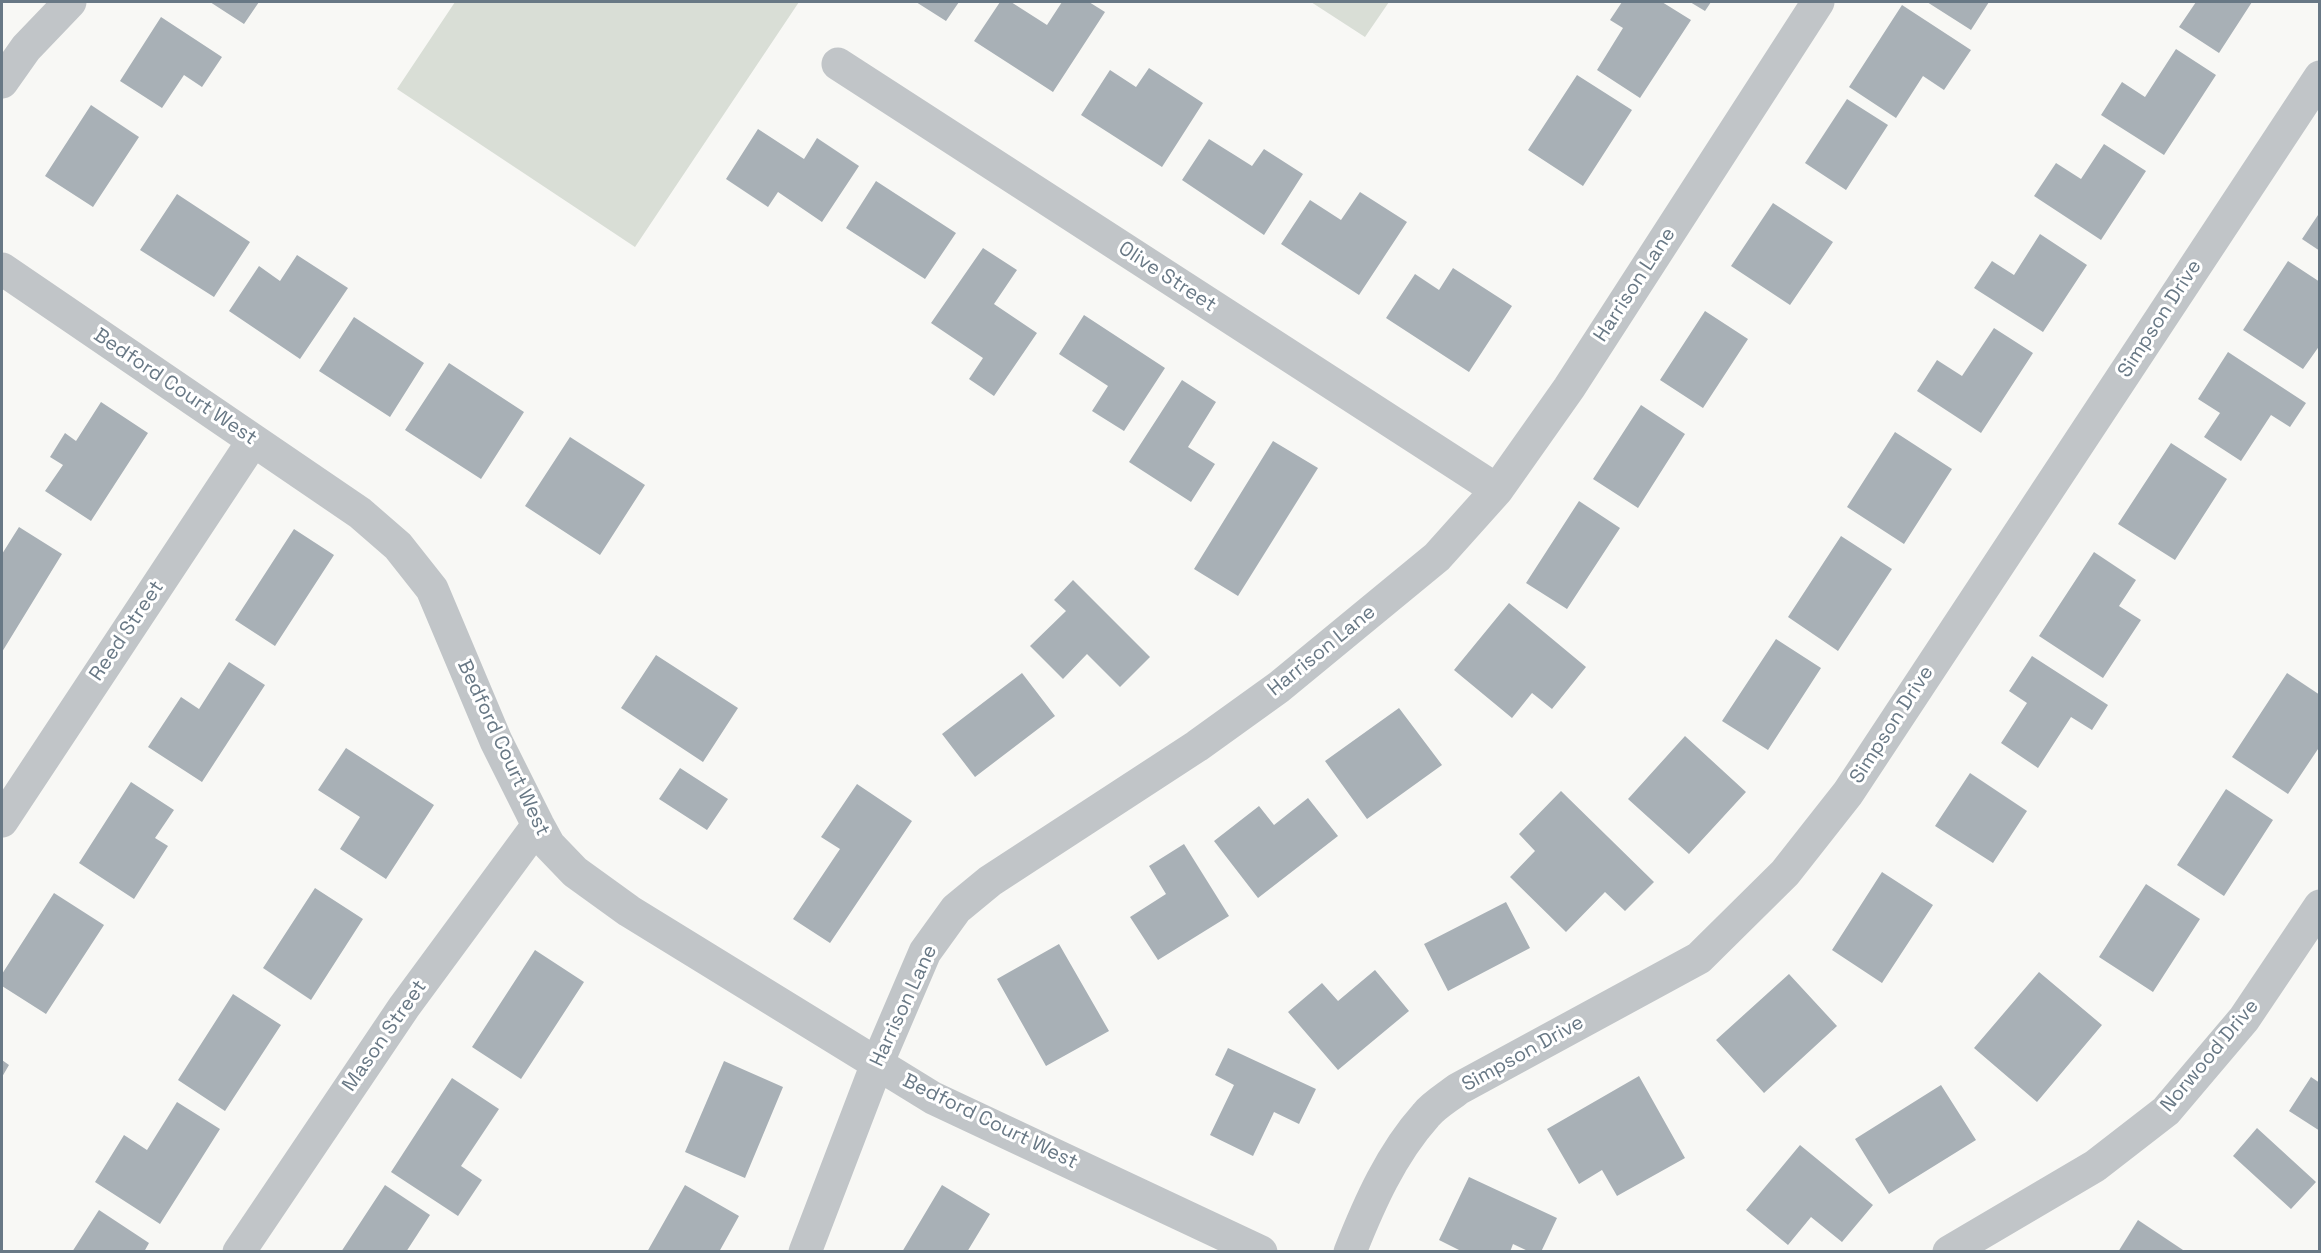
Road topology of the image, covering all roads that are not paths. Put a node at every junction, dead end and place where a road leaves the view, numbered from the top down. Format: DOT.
graph roads {
  1 [pos="70,2"];
  2 [pos="1818,2"];
  3 [pos="838,64"];
  4 [pos="2319,77"];
  5 [pos="2,82"];
  6 [pos="2,269"];
  7 [pos="253,441"];
  8 [pos="1497,489"];
  9 [pos="2,821"];
  10 [pos="538,825"];
  11 [pos="2319,906"];
  12 [pos="877,1064"];
  13 [pos="239,1251"];
  14 [pos="805,1251"];
  15 [pos="1261,1251"];
  16 [pos="1350,1251"];
  17 [pos="1949,1251"];
  1 -- 5 [label="street"];
  2 -- 8 [label="street, Harrison Lane"];
  3 -- 8 [label="street, Olive Street"];
  4 -- 16 [label="street, Simpson Drive"];
  6 -- 7 [label="street, Bedford Court West"];
  7 -- 9 [label="street, Reed Street"];
  7 -- 10 [label="street, Bedford Court West"];
  8 -- 12 [label="street, Harrison Lane"];
  10 -- 12 [label="street, Bedford Court West"];
  10 -- 13 [label="street, Mason Street"];
  11 -- 17 [label="street, Norwood Drive"];
  12 -- 14 [label="street, Harrison Lane"];
  12 -- 15 [label="street, Bedford Court West"];
}
